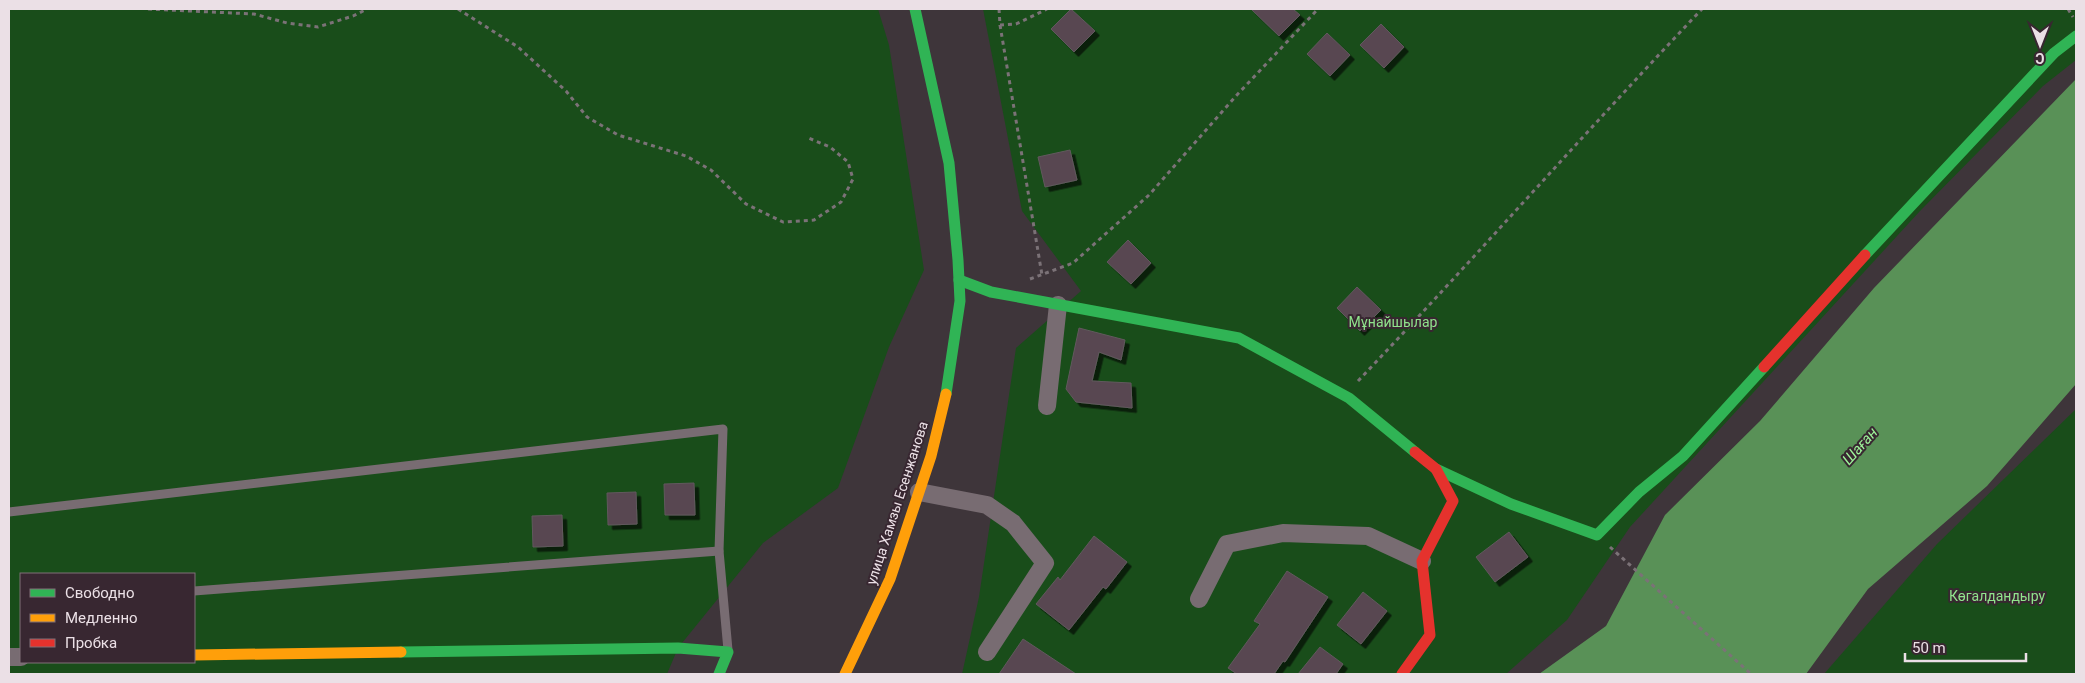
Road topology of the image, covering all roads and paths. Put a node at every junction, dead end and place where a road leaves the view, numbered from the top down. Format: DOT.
graph roads {
  1 [pos="148,9"];
  2 [pos="368,9"];
  3 [pos="458,9"];
  4 [pos="915,9"];
  5 [pos="999,9"];
  6 [pos="1047,9"];
  7 [pos="1318,9"];
  8 [pos="1702,9"];
  9 [pos="1000,25"];
  10 [pos="2076,36"];
  11 [pos="806,137"];
  12 [pos="1042,274"];
  13 [pos="959,280"];
  14 [pos="1025,280"];
  15 [pos="1058,304"];
  16 [pos="1344,396"];
  17 [pos="1046,406"];
  18 [pos="1436,469"];
  19 [pos="919,492"];
  20 [pos="9,512"];
  21 [pos="1597,535"];
  22 [pos="719,551"];
  23 [pos="1422,561"];
  24 [pos="195,591"];
  25 [pos="1200,599"];
  26 [pos="728,652"];
  27 [pos="987,652"];
  28 [pos="195,655"];
  29 [pos="719,674"];
  30 [pos="845,674"];
  31 [pos="1402,674"];
  32 [pos="1751,674"];
  1 -- 2 [label="path"];
  3 -- 11 [label="path"];
  4 -- 13 [label="street, улица Хамзы Есенжанова"];
  5 -- 9 [label="path"];
  6 -- 9 [label="path"];
  7 -- 12 [label="path"];
  8 -- 16 [label="path"];
  9 -- 12 [label="path"];
  10 -- 21 [label="street"];
  12 -- 14 [label="path"];
  13 -- 15 [label="street"];
  13 -- 19 [label="street, улица Хамзы Есенжанова"];
  15 -- 16 [label="street"];
  15 -- 17 [label="street"];
  16 -- 18 [label="street"];
  18 -- 21 [label="street"];
  18 -- 23 [label="street"];
  19 -- 27 [label="street"];
  19 -- 30 [label="street, улица Хамзы Есенжанова"];
  20 -- 22 [label="lane"];
  21 -- 32 [label="path"];
  22 -- 24 [label="lane"];
  22 -- 26 [label="lane"];
  23 -- 25 [label="street"];
  23 -- 31 [label="street"];
  26 -- 28 [label="street"];
  26 -- 29 [label="street"];
}
